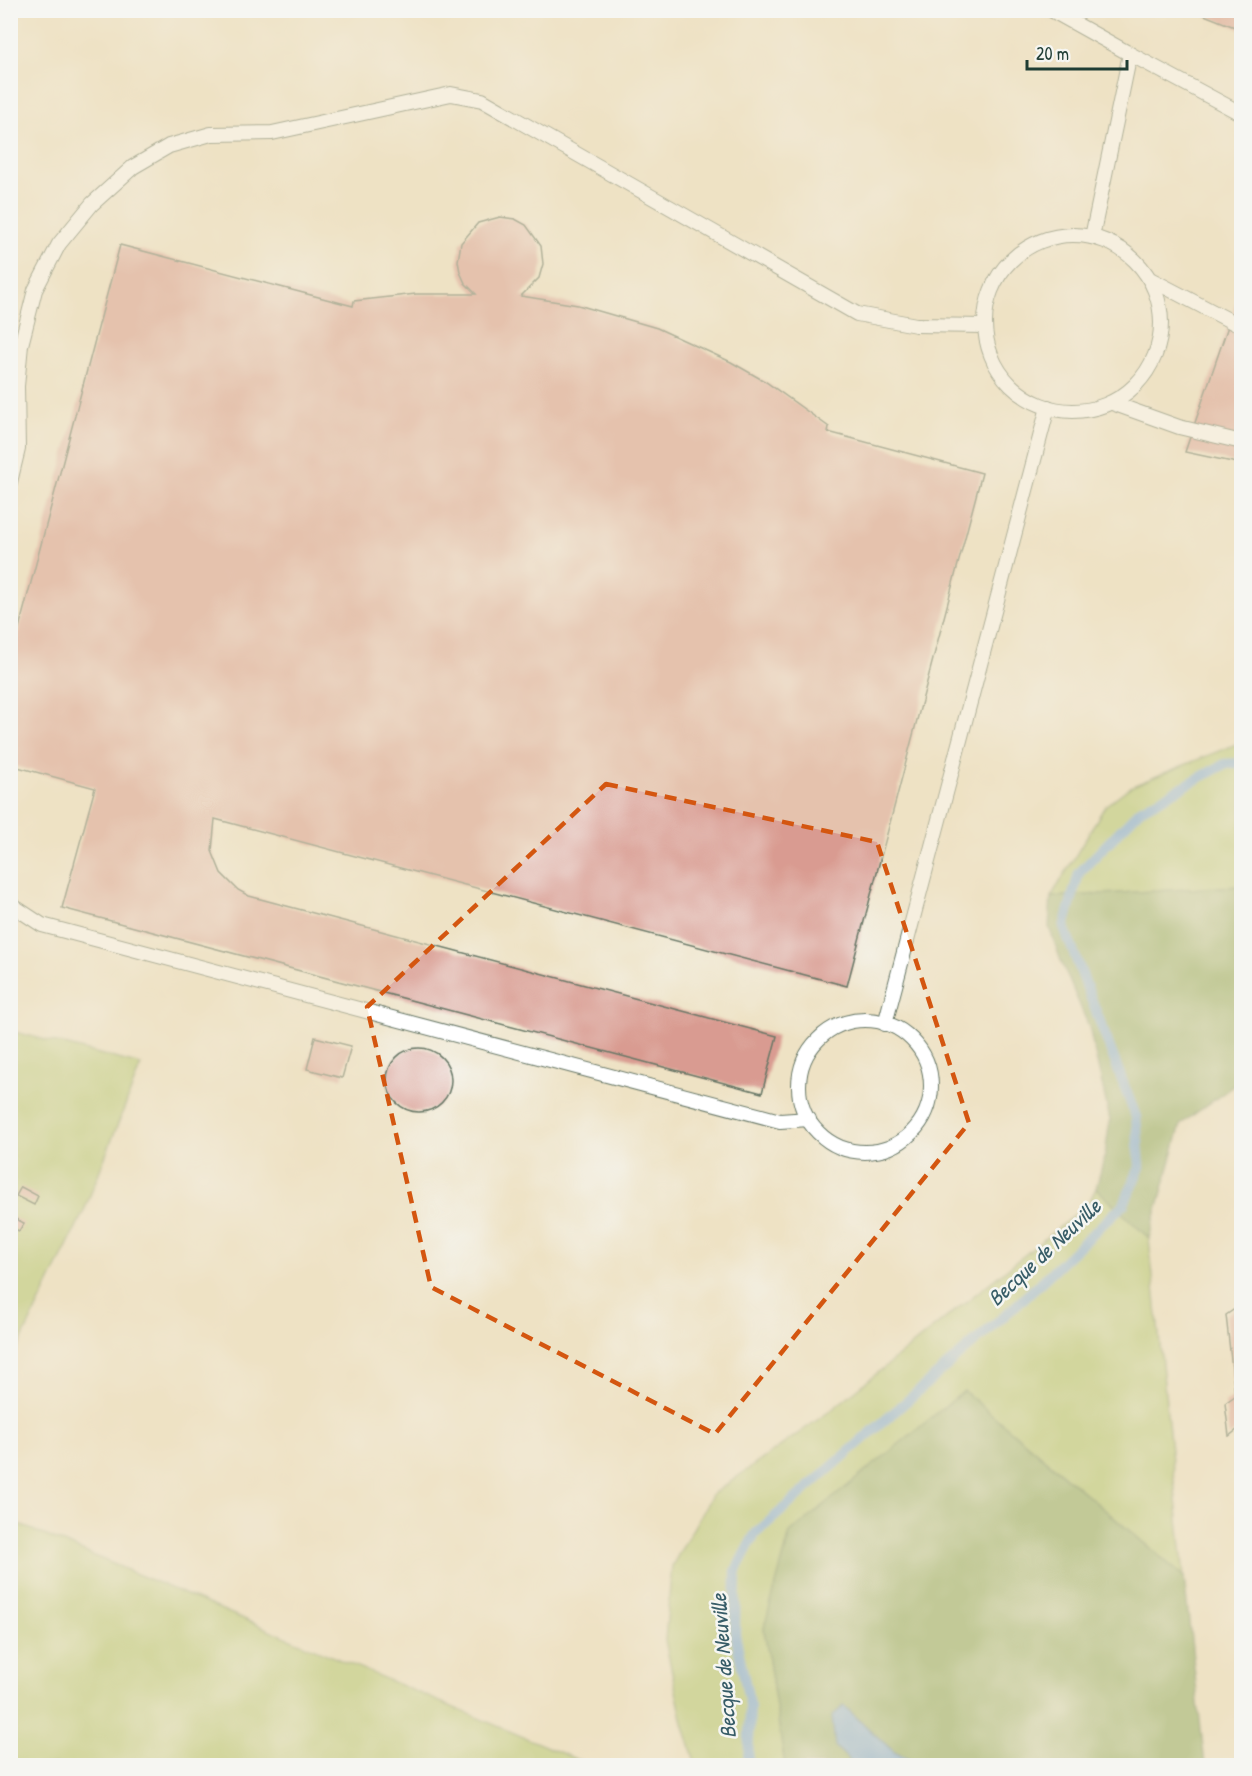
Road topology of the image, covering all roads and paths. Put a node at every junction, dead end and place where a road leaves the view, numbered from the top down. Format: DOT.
graph roads {
  1 [pos="1051,10"];
  2 [pos="1130,54"];
  3 [pos="1242,114"];
  4 [pos="1092,237"];
  5 [pos="1150,279"];
  6 [pos="984,326"];
  7 [pos="1242,327"];
  8 [pos="1112,403"];
  9 [pos="1048,407"];
  10 [pos="1242,442"];
  11 [pos="10,482"];
  12 [pos="10,904"];
  13 [pos="885,1024"];
  14 [pos="809,1119"];
  1 -- 2 [label="lane"];
  2 -- 3 [label="lane"];
  2 -- 4 [label="lane"];
  4 -- 5 [label="lane"];
  4 -- 6 [label="lane"];
  5 -- 7 [label="lane"];
  5 -- 8 [label="lane"];
  6 -- 9 [label="lane"];
  6 -- 11 [label="lane"];
  8 -- 9 [label="lane"];
  8 -- 10 [label="lane"];
  9 -- 13 [label="lane"];
  12 -- 14 [label="lane"];
  13 -- 14 [label="lane"];
  13 -- 14 [label="lane"];
}
